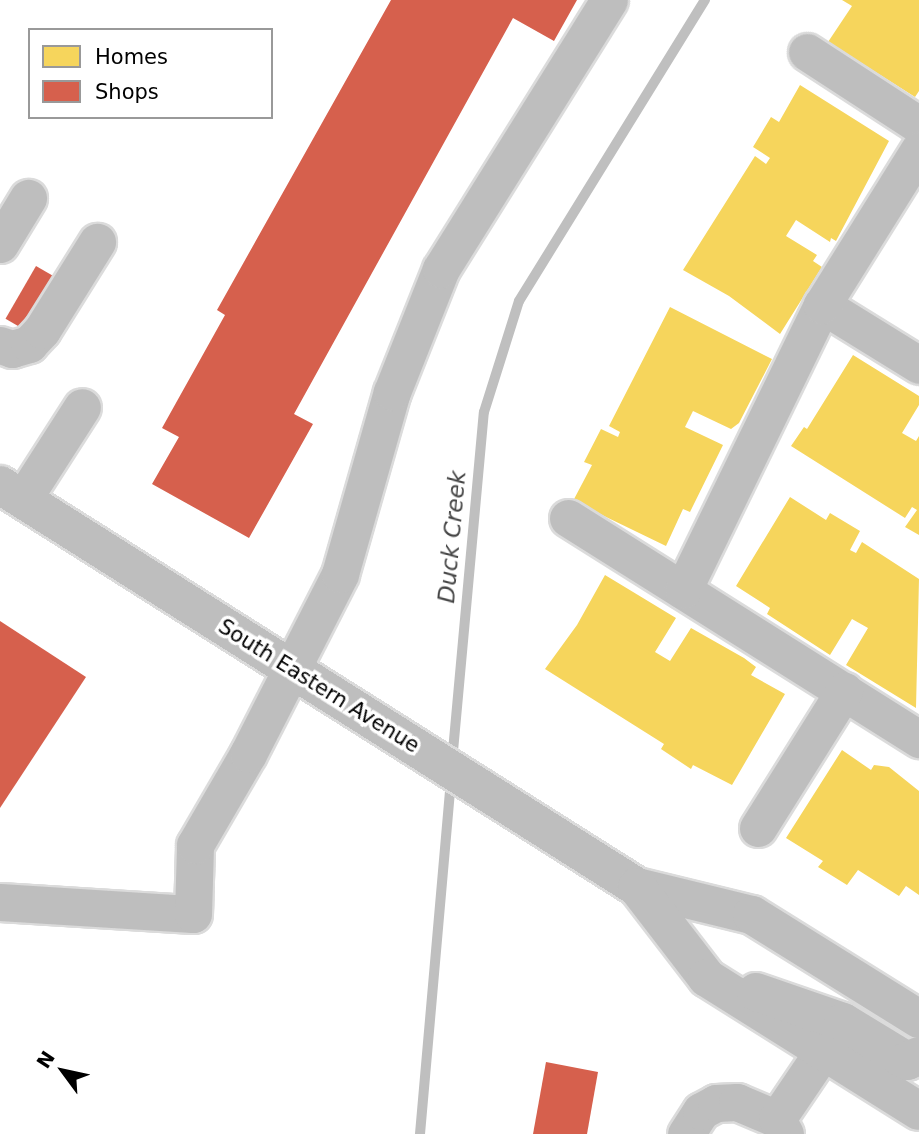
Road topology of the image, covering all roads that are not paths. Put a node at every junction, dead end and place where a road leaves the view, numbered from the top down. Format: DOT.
graph roads {
  1 [pos="608,0"];
  2 [pos="807,52"];
  3 [pos="919,125"];
  4 [pos="919,150"];
  5 [pos="28,198"];
  6 [pos="97,242"];
  7 [pos="0,244"];
  8 [pos="822,305"];
  9 [pos="0,345"];
  10 [pos="919,365"];
  11 [pos="82,407"];
  12 [pos="11,492"];
  13 [pos="568,517"];
  14 [pos="683,590"];
  15 [pos="290,668"];
  16 [pos="844,691"];
  17 [pos="919,739"];
  18 [pos="758,828"];
  19 [pos="638,887"];
  20 [pos="0,902"];
  21 [pos="919,1019"];
  22 [pos="833,1036"];
  23 [pos="919,1056"];
  24 [pos="919,1111"];
  25 [pos="781,1127"];
  26 [pos="686,1134"];
  1 -- 15 [label="street"];
  2 -- 3 [label="street"];
  4 -- 8 [label="street"];
  5 -- 7 [label="street"];
  6 -- 9 [label="street"];
  8 -- 10 [label="street"];
  8 -- 14 [label="street"];
  11 -- 12 [label="street"];
  12 -- 15 [label="main road, South Eastern Avenue"];
  13 -- 14 [label="street"];
  14 -- 16 [label="street"];
  15 -- 19 [label="main road, South Eastern Avenue"];
  15 -- 20 [label="street"];
  16 -- 17 [label="street"];
  16 -- 18 [label="street"];
  19 -- 21 [label="main road, South Eastern Avenue"];
  19 -- 22 [label="main road, South Eastern Avenue"];
  22 -- 23 [label="main road"];
  22 -- 24 [label="main road, South Eastern Avenue"];
  22 -- 25 [label="street"];
  25 -- 26 [label="street"];
}
